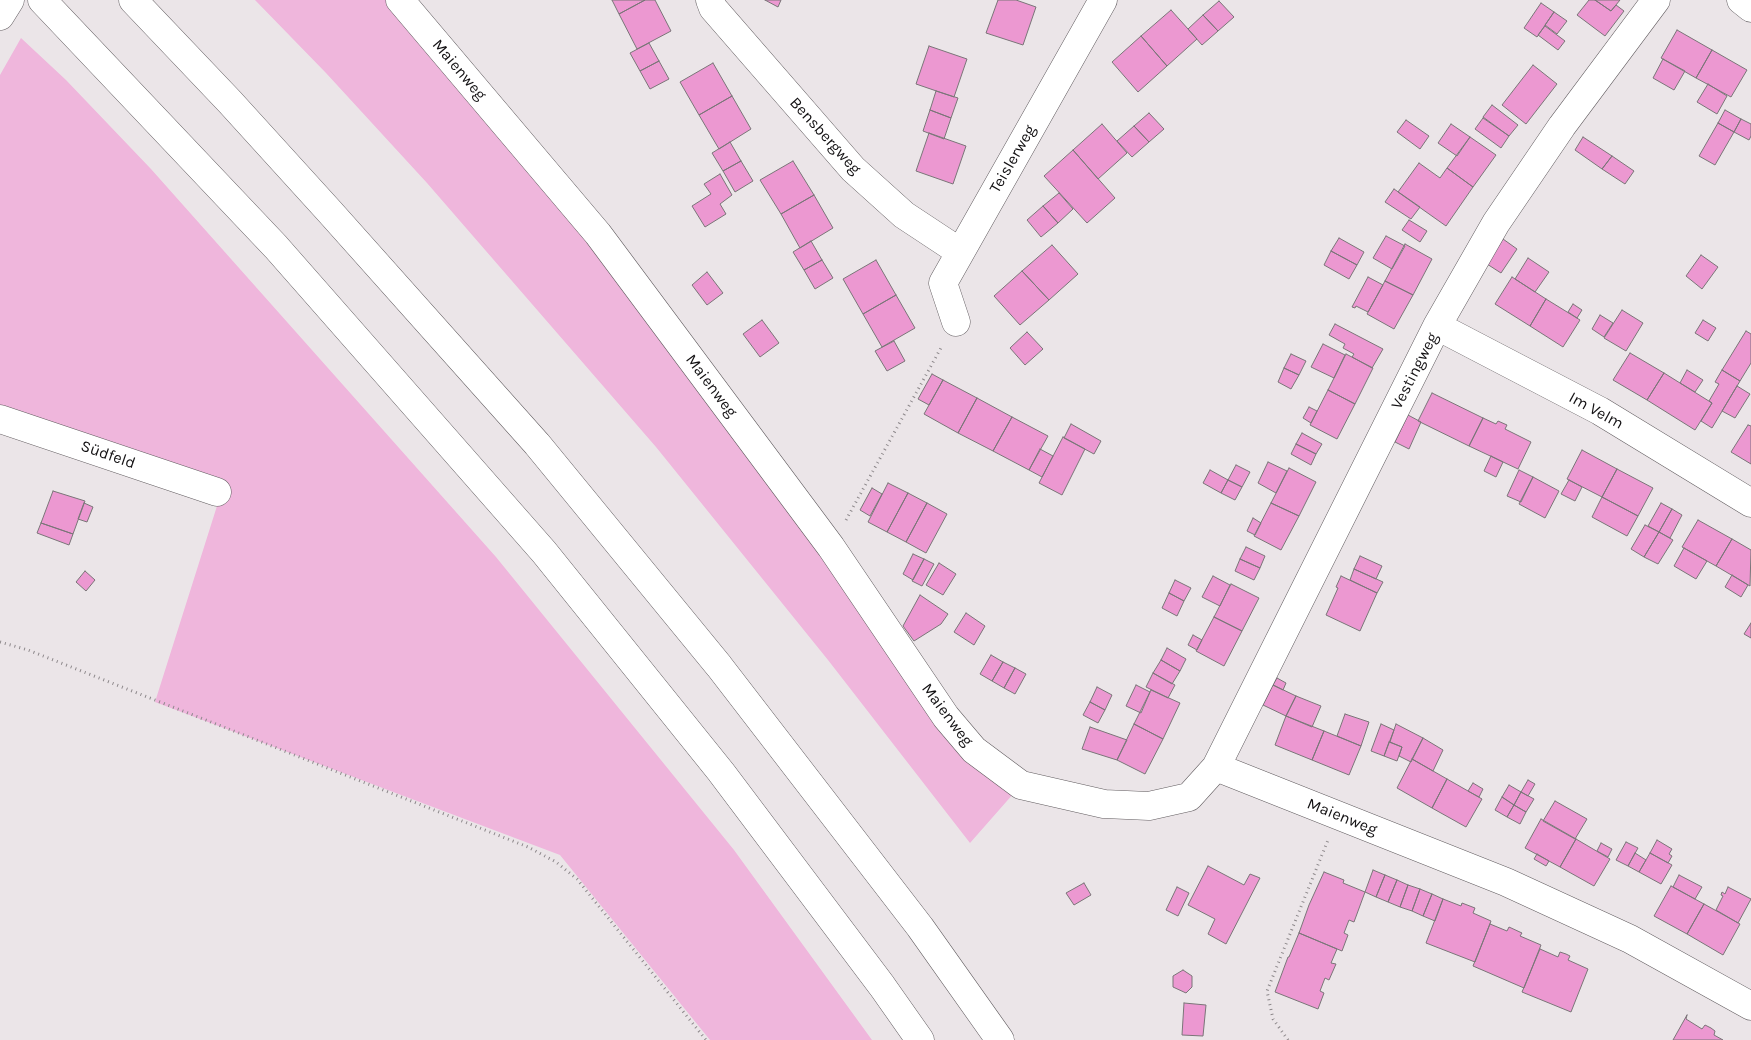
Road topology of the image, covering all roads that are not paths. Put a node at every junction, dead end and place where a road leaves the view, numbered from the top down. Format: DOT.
graph roads {
  1 [pos="10,0"];
  2 [pos="42,0"];
  3 [pos="133,0"];
  4 [pos="400,0"];
  5 [pos="710,0"];
  6 [pos="1103,0"];
  7 [pos="1656,0"];
  8 [pos="1741,0"];
  9 [pos="1751,8"];
  10 [pos="0,16"];
  11 [pos="960,252"];
  12 [pos="956,322"];
  13 [pos="1437,326"];
  14 [pos="0,419"];
  15 [pos="217,492"];
  16 [pos="1751,503"];
  17 [pos="1216,767"];
  18 [pos="1751,1006"];
  19 [pos="920,1040"];
  20 [pos="1000,1040"];
  1 -- 10 [label="main road"];
  2 -- 19 [label="main road"];
  3 -- 20 [label="main road"];
  4 -- 17 [label="main road, Maienweg"];
  5 -- 11 [label="main road, Bensbergweg"];
  6 -- 11 [label="main road, Teislerweg"];
  7 -- 13 [label="main road, Vestingweg"];
  8 -- 9 [label="main road"];
  11 -- 12 [label="main road, Teislerweg"];
  13 -- 16 [label="main road, Im Velm"];
  13 -- 17 [label="main road, Vestingweg"];
  14 -- 15 [label="main road, Südfeld"];
  17 -- 18 [label="main road, Maienweg"];
}
